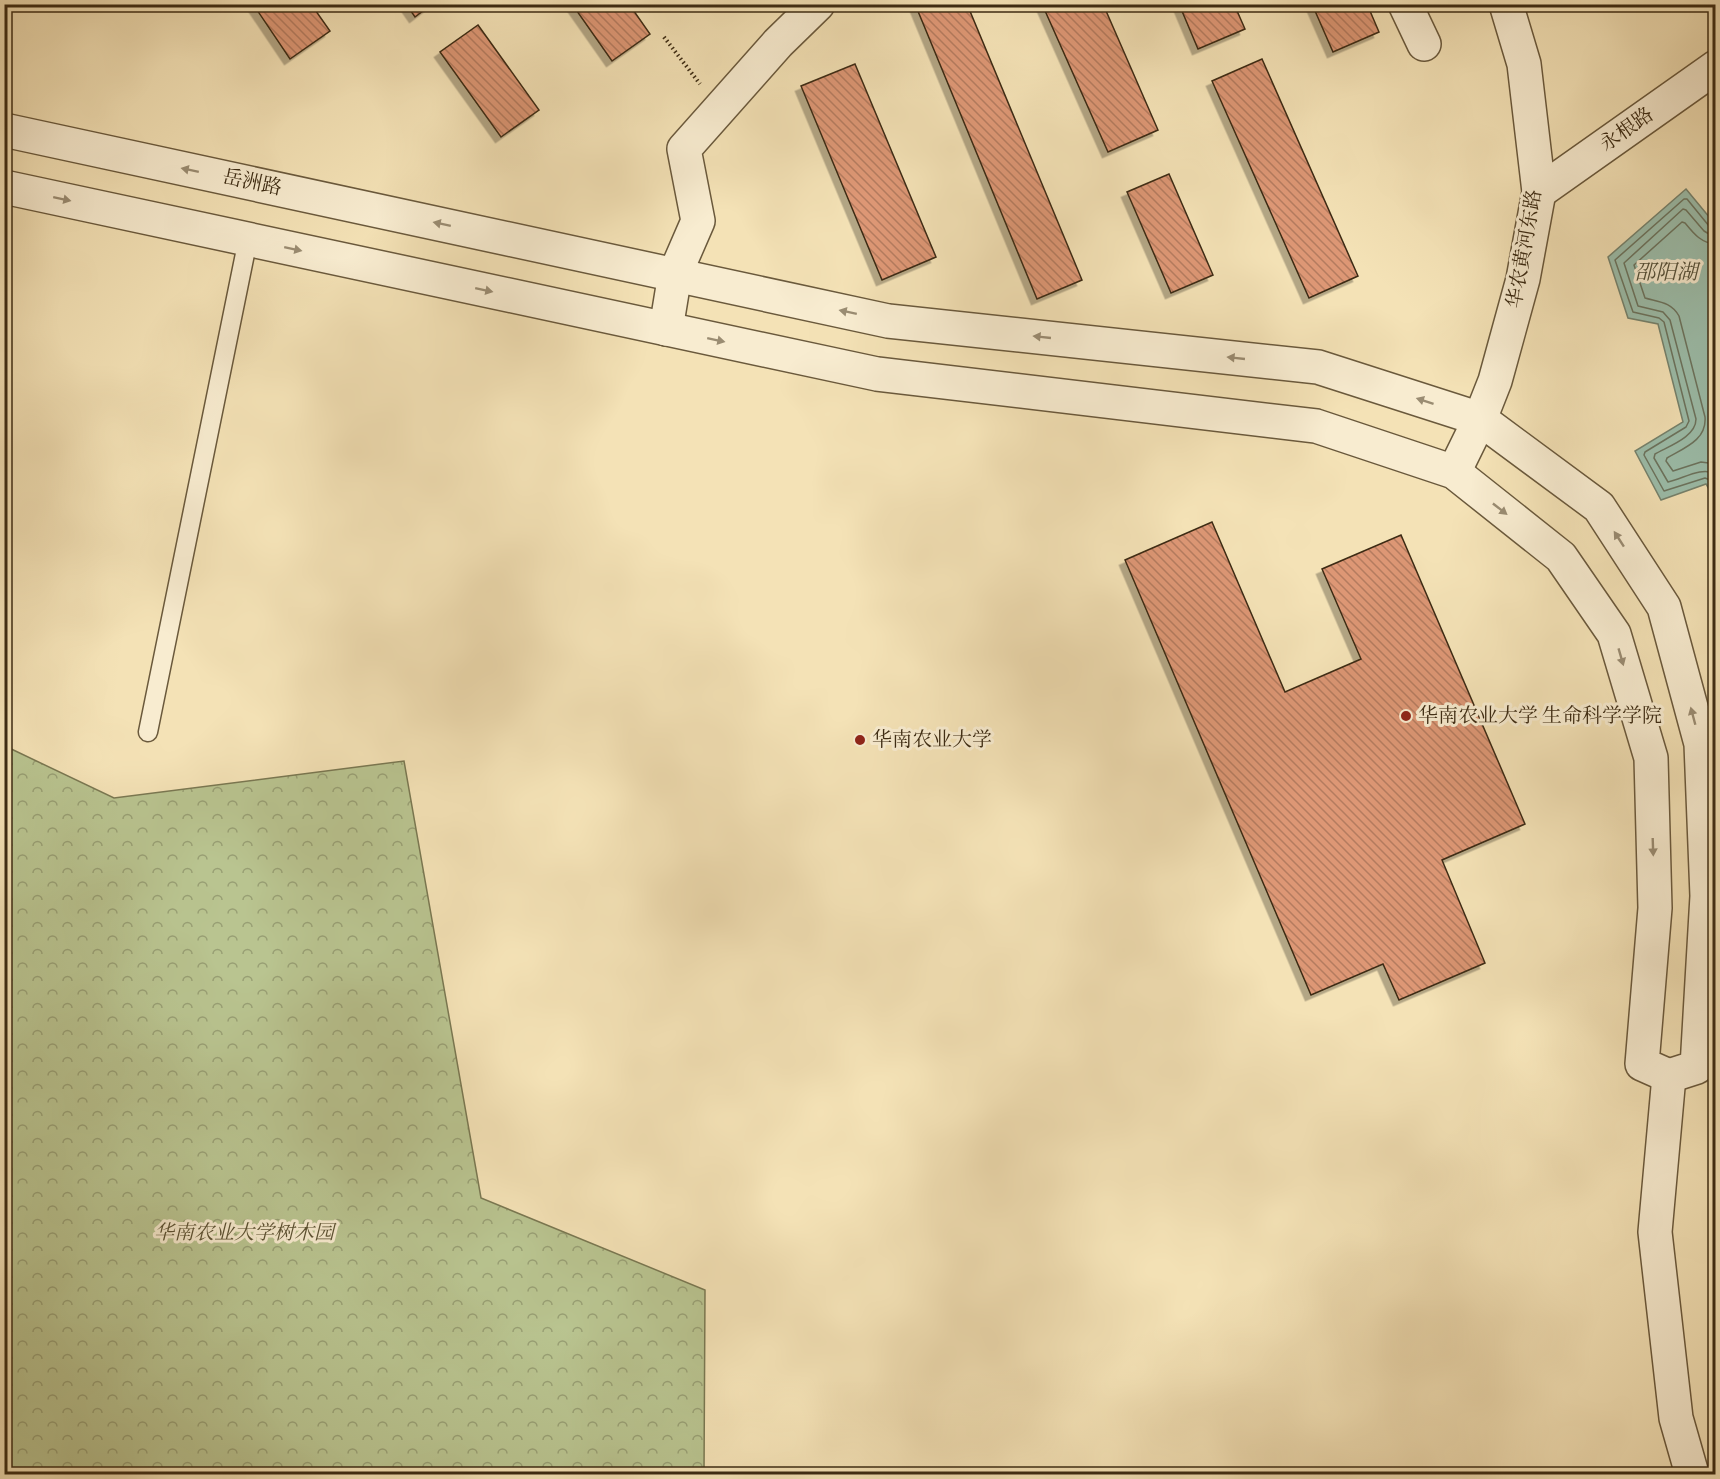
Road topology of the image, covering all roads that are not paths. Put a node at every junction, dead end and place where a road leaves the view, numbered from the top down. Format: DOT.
graph roads {
  1 [pos="818,4"];
  2 [pos="1405,4"];
  3 [pos="1506,4"];
  4 [pos="1424,44"];
  5 [pos="1716,67"];
  6 [pos="4,130"];
  7 [pos="4,187"];
  8 [pos="1539,192"];
  9 [pos="249,240"];
  10 [pos="675,274"];
  11 [pos="666,329"];
  12 [pos="1480,419"];
  13 [pos="1454,472"];
  14 [pos="148,732"];
  15 [pos="1656,1070"];
  16 [pos="1692,1474"];
  1 -- 10 [label="street"];
  2 -- 4 [label="street"];
  3 -- 8 [label="street, 华农黄河东路"];
  5 -- 8 [label="street, 永根路"];
  10 -- 6 [label="street, 岳洲路, one-way"];
  7 -- 9 [label="street, one-way"];
  8 -- 12 [label="street, 华农黄河东路"];
  9 -- 11 [label="street, one-way"];
  9 -- 14 [label="lane"];
  10 -- 11 [label="street"];
  12 -- 10 [label="street, 岳洲路, one-way"];
  11 -- 13 [label="street, one-way"];
  12 -- 13 [label="street, 华农黄河东路"];
  15 -- 12 [label="street, 岳洲路, one-way"];
  13 -- 15 [label="street, one-way"];
  15 -- 16 [label="street"];
}
